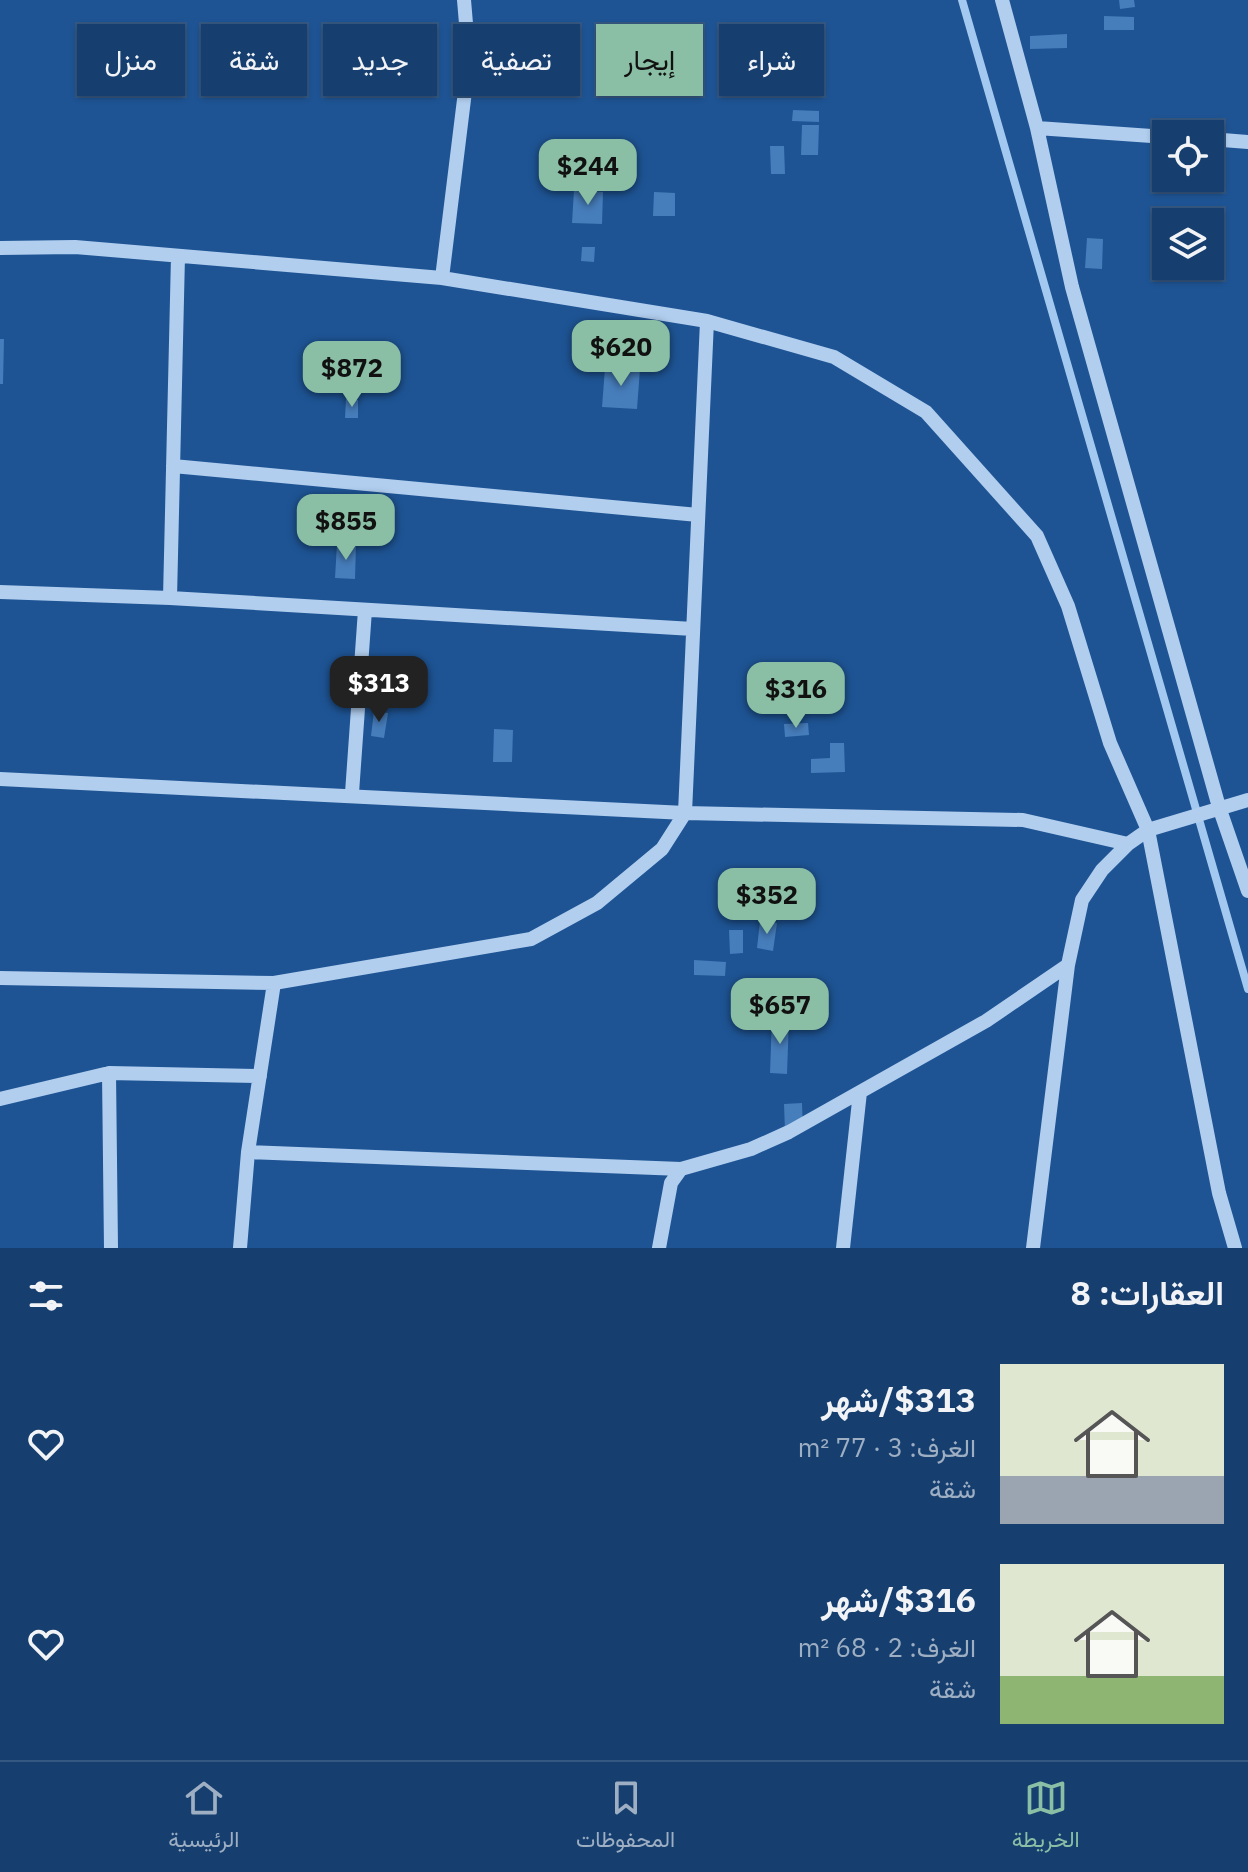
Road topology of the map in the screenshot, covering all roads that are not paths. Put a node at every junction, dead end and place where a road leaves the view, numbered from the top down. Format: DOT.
graph roads {
  1 [pos="464,0"];
  2 [pos="1002,0"];
  3 [pos="1037,128"];
  4 [pos="1152,136"];
  5 [pos="1224,140"];
  6 [pos="1248,142"];
  7 [pos="0,248"];
  8 [pos="178,256"];
  9 [pos="442,278"];
  10 [pos="707,321"];
  11 [pos="173,466"];
  12 [pos="698,515"];
  13 [pos="0,592"];
  14 [pos="170,598"];
  15 [pos="365,610"];
  16 [pos="693,629"];
  17 [pos="0,779"];
  18 [pos="352,793"];
  19 [pos="1247,801"];
  20 [pos="1219,807"];
  21 [pos="685,813"];
  22 [pos="1148,830"];
  23 [pos="1128,844"];
  24 [pos="1248,891"];
  25 [pos="1068,965"];
  26 [pos="0,978"];
  27 [pos="274,983"];
  28 [pos="109,1073"];
  29 [pos="260,1076"];
  30 [pos="860,1092"];
  31 [pos="0,1099"];
  32 [pos="248,1152"];
  33 [pos="681,1169"];
  34 [pos="111,1248"];
  35 [pos="240,1248"];
  36 [pos="659,1248"];
  37 [pos="843,1248"];
  38 [pos="1033,1248"];
  39 [pos="1235,1248"];
  1 -- 9 [label="street"];
  2 -- 3 [label="street"];
  3 -- 4 [label="street"];
  3 -- 20 [label="street"];
  5 -- 6 [label="street"];
  7 -- 8 [label="street"];
  8 -- 9 [label="street"];
  8 -- 11 [label="street"];
  9 -- 10 [label="street"];
  10 -- 12 [label="street"];
  10 -- 22 [label="street"];
  11 -- 12 [label="street"];
  11 -- 14 [label="street"];
  12 -- 16 [label="street"];
  13 -- 14 [label="street"];
  14 -- 15 [label="street"];
  15 -- 16 [label="street"];
  15 -- 18 [label="street"];
  16 -- 21 [label="street"];
  17 -- 18 [label="street"];
  18 -- 21 [label="street"];
  19 -- 20 [label="street"];
  20 -- 22 [label="street"];
  20 -- 24 [label="street"];
  21 -- 23 [label="street"];
  21 -- 27 [label="street"];
  22 -- 23 [label="street"];
  22 -- 39 [label="street"];
  23 -- 25 [label="street"];
  25 -- 30 [label="street"];
  25 -- 38 [label="street"];
  26 -- 27 [label="street"];
  27 -- 29 [label="street"];
  28 -- 29 [label="street"];
  28 -- 31 [label="street"];
  28 -- 34 [label="street"];
  29 -- 32 [label="street"];
  30 -- 33 [label="street"];
  30 -- 37 [label="street"];
  32 -- 33 [label="street"];
  32 -- 35 [label="street"];
  33 -- 36 [label="street"];
}
